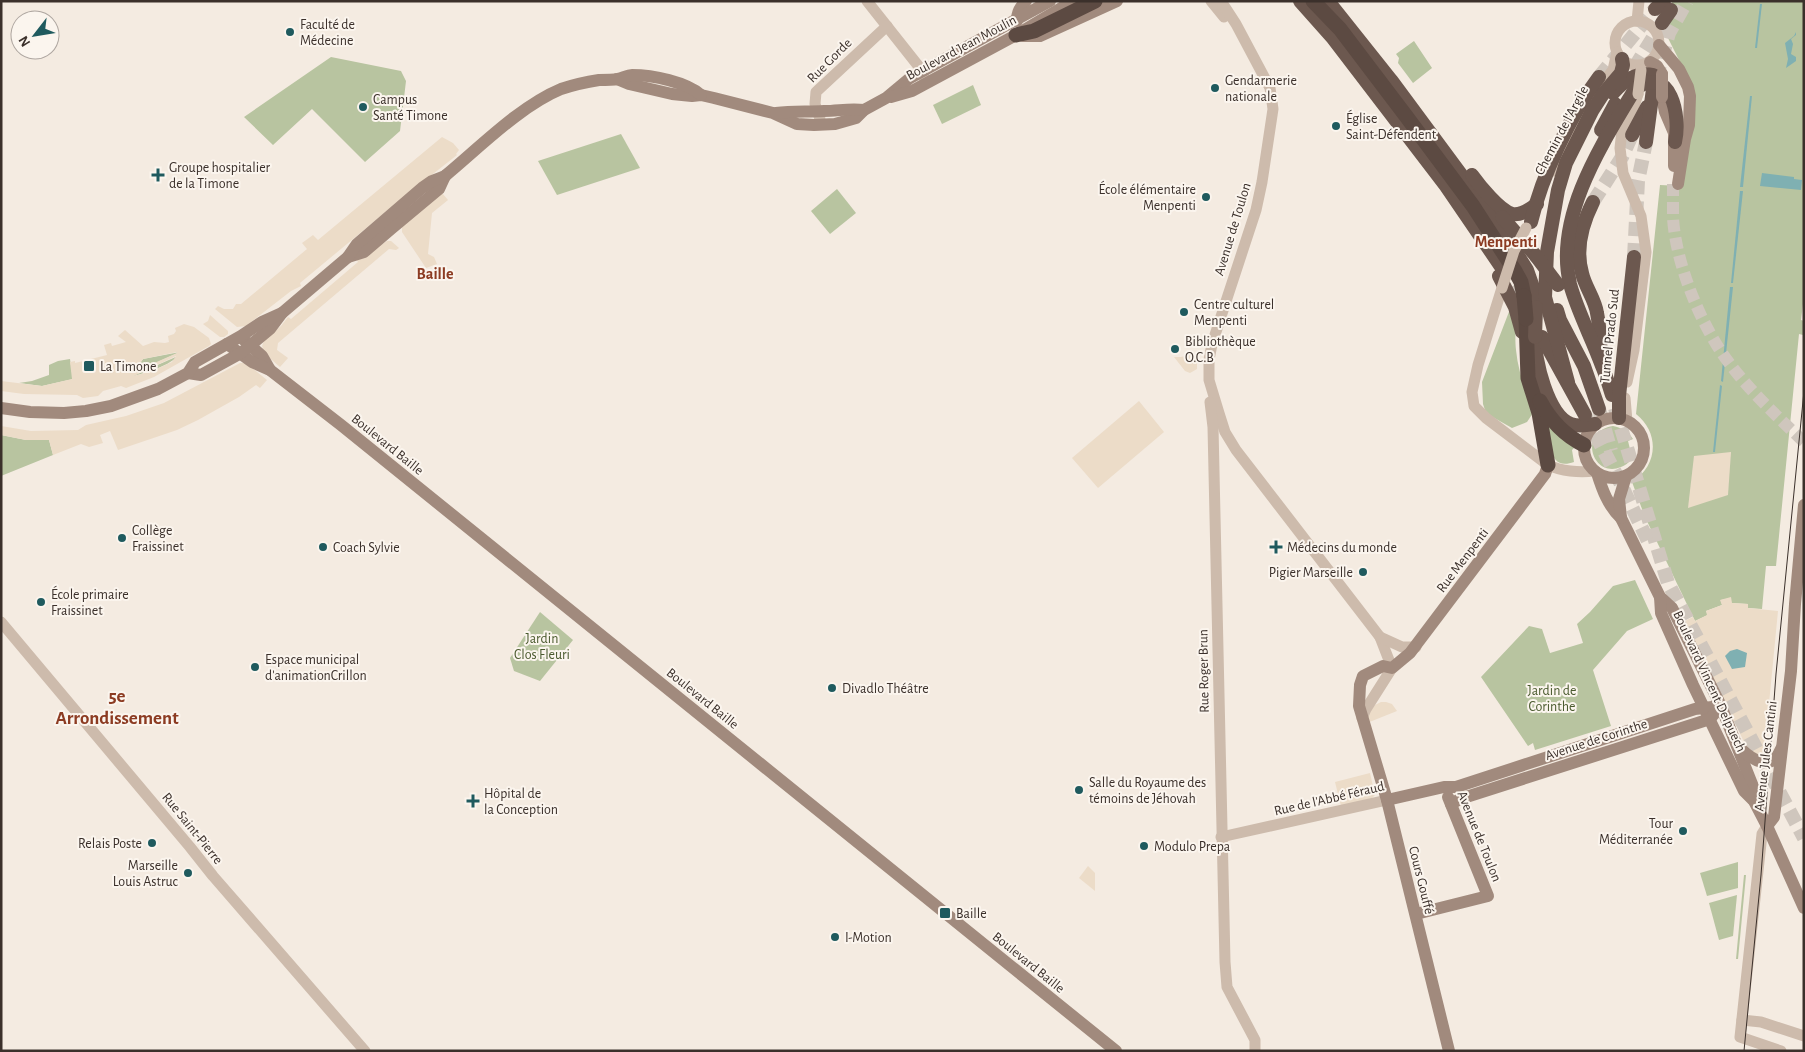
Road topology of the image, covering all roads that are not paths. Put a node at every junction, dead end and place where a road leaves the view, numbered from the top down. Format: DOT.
graph roads {
  1 [pos="867,1"];
  2 [pos="1026,1"];
  3 [pos="1073,1"];
  4 [pos="1095,1"];
  5 [pos="1117,1"];
  6 [pos="1211,1"];
  7 [pos="1221,1"];
  8 [pos="1300,1"];
  9 [pos="1305,1"];
  10 [pos="1328,1"];
  11 [pos="1639,1"];
  12 [pos="1051,5"];
  13 [pos="1663,7"];
  14 [pos="1313,8"];
  15 [pos="1637,21"];
  16 [pos="1662,23"];
  17 [pos="887,26"];
  18 [pos="1016,28"];
  19 [pos="1242,37"];
  20 [pos="1659,46"];
  21 [pos="1620,56"];
  22 [pos="1644,66"];
  23 [pos="922,71"];
  24 [pos="1599,78"];
  25 [pos="1391,80"];
  26 [pos="924,85"];
  27 [pos="1655,95"];
  28 [pos="886,98"];
  29 [pos="1614,104"];
  30 [pos="864,110"];
  31 [pos="817,111"];
  32 [pos="773,113"];
  33 [pos="822,125"];
  34 [pos="1627,132"];
  35 [pos="1680,141"];
  36 [pos="1646,142"];
  37 [pos="1441,146"];
  38 [pos="1418,149"];
  39 [pos="1676,184"];
  40 [pos="1593,202"];
  41 [pos="1537,204"];
  42 [pos="1553,221"];
  43 [pos="1528,225"];
  44 [pos="1569,241"];
  45 [pos="1634,257"];
  46 [pos="1502,268"];
  47 [pos="1581,318"];
  48 [pos="1539,337"];
  49 [pos="227,344"];
  50 [pos="244,345"];
  51 [pos="1526,362"];
  52 [pos="1603,366"];
  53 [pos="188,373"];
  54 [pos="1209,380"];
  55 [pos="1568,382"];
  56 [pos="1612,395"];
  57 [pos="1,408"];
  58 [pos="1599,409"];
  59 [pos="1623,419"];
  60 [pos="1590,420"];
  61 [pos="1213,427"];
  62 [pos="1225,432"];
  63 [pos="1584,444"];
  64 [pos="1548,465"];
  65 [pos="1595,472"];
  66 [pos="1626,476"];
  67 [pos="1804,505"];
  68 [pos="1620,518"];
  69 [pos="1660,597"];
  70 [pos="1,622"];
  71 [pos="1380,637"];
  72 [pos="1416,647"];
  73 [pos="1392,668"];
  74 [pos="1721,706"];
  75 [pos="1704,707"];
  76 [pos="1362,718"];
  77 [pos="1710,719"];
  78 [pos="1736,744"];
  79 [pos="1782,746"];
  80 [pos="1472,781"];
  81 [pos="1444,788"];
  82 [pos="1476,794"];
  83 [pos="1387,800"];
  84 [pos="1754,801"];
  85 [pos="1451,804"];
  86 [pos="1767,826"];
  87 [pos="1221,837"];
  88 [pos="1804,908"];
  89 [pos="1416,914"];
  90 [pos="1742,1020"];
  91 [pos="1804,1036"];
  92 [pos="365,1051"];
  93 [pos="1116,1051"];
  94 [pos="1255,1051"];
  95 [pos="1449,1051"];
  96 [pos="1781,1051"];
  1 -- 17 [label="street"];
  2 -- 18 [label="main road"];
  3 -- 12 [label="main road, Boulevard Jean Moulin"];
  4 -- 18 [label="highway"];
  5 -- 18 [label="main road"];
  6 -- 19 [label="street, Avenue de Toulon"];
  7 -- 19 [label="street, Avenue de Toulon"];
  8 -- 14 [label="highway"];
  9 -- 14 [label="highway"];
  10 -- 25 [label="highway"];
  11 -- 15 [label="street"];
  12 -- 18 [label="main road, Boulevard Jean Moulin"];
  13 -- 16 [label="highway"];
  14 -- 38 [label="highway"];
  14 -- 51 [label="highway, bridge"];
  15 -- 20 [label="street"];
  15 -- 21 [label="street"];
  17 -- 23 [label="street"];
  17 -- 31 [label="street, Rue Gorde"];
  18 -- 23 [label="main road, Boulevard Jean Moulin"];
  18 -- 26 [label="main road, Boulevard Jean Moulin"];
  19 -- 54 [label="street, Avenue de Toulon"];
  20 -- 22 [label="street"];
  20 -- 35 [label="main road"];
  21 -- 22 [label="street"];
  21 -- 42 [label="highway"];
  21 -- 43 [label="street, Chemin de l'Argile"];
  22 -- 27 [label="main road, bridge"];
  22 -- 34 [label="street, bridge"];
  23 -- 26 [label="street"];
  23 -- 28 [label="main road, Boulevard Jean Moulin"];
  24 -- 41 [label="highway"];
  25 -- 37 [label="highway"];
  25 -- 41 [label="highway"];
  26 -- 28 [label="main road, Boulevard Jean Moulin"];
  27 -- 34 [label="highway"];
  27 -- 35 [label="main road"];
  27 -- 36 [label="highway"];
  28 -- 30 [label="main road, Boulevard Jean Moulin"];
  29 -- 58 [label="highway"];
  30 -- 31 [label="main road, Boulevard Jean Moulin"];
  30 -- 33 [label="main road, Boulevard Jean Moulin"];
  31 -- 32 [label="main road, Boulevard Jean Moulin"];
  31 -- 33 [label="street, Rue Gorde"];
  32 -- 33 [label="main road, Boulevard Jean Moulin"];
  32 -- 50 [label="main road, Boulevard Jean Moulin"];
  34 -- 44 [label="highway"];
  34 -- 59 [label="street"];
  35 -- 39 [label="main road"];
  35 -- 42 [label="highway"];
  35 -- 44 [label="highway"];
  37 -- 47 [label="highway, bridge"];
  37 -- 48 [label="highway, bridge"];
  38 -- 46 [label="highway"];
  38 -- 51 [label="highway"];
  40 -- 52 [label="highway"];
  41 -- 43 [label="highway"];
  42 -- 55 [label="highway"];
  43 -- 64 [label="street, Chemin de l'Argile, bridge"];
  44 -- 47 [label="highway"];
  45 -- 59 [label="highway, Tunnel Prado Sud"];
  47 -- 52 [label="highway"];
  48 -- 55 [label="highway"];
  48 -- 60 [label="highway"];
  49 -- 50 [label="main road, Boulevard Baille"];
  49 -- 53 [label="main road, Boulevard Jean Moulin"];
  50 -- 53 [label="main road, Boulevard Jean Moulin"];
  50 -- 93 [label="main road, Boulevard Baille"];
  51 -- 63 [label="highway"];
  51 -- 64 [label="highway"];
  52 -- 56 [label="highway"];
  53 -- 57 [label="main road, Boulevard Jean Moulin"];
  54 -- 61 [label="street, Rue Roger Brun"];
  54 -- 62 [label="street, Avenue de Toulon"];
  55 -- 60 [label="highway"];
  59 -- 60 [label="main road"];
  59 -- 66 [label="main road"];
  60 -- 63 [label="main road"];
  61 -- 62 [label="street"];
  61 -- 87 [label="street, Rue Roger Brun"];
  62 -- 71 [label="street, Avenue de Toulon"];
  63 -- 65 [label="main road"];
  64 -- 65 [label="street"];
  64 -- 72 [label="main road, Rue Menpenti"];
  65 -- 66 [label="main road"];
  65 -- 68 [label="main road, Boulevard Vincent Delpuech"];
  66 -- 68 [label="main road"];
  67 -- 79 [label="main road, Avenue Jules Cantini"];
  68 -- 69 [label="main road, Boulevard Vincent Delpuech"];
  69 -- 74 [label="main road, Boulevard Vincent Delpuech"];
  69 -- 75 [label="main road, Boulevard Vincent Delpuech"];
  70 -- 92 [label="street, Rue Saint-Pierre"];
  71 -- 72 [label="street, Avenue de Toulon"];
  71 -- 73 [label="street, Avenue de Toulon"];
  72 -- 73 [label="main road, Rue Menpenti"];
  73 -- 76 [label="street"];
  73 -- 76 [label="main road, Cours Gouffé"];
  74 -- 75 [label="main road, Avenue de Corinthe"];
  74 -- 77 [label="main road"];
  74 -- 78 [label="main road, Boulevard Vincent Delpuech"];
  75 -- 77 [label="main road, Boulevard Vincent Delpuech"];
  75 -- 80 [label="main road, Avenue de Corinthe"];
  76 -- 83 [label="main road, Cours Gouffé"];
  77 -- 82 [label="main road, Avenue de Corinthe"];
  77 -- 84 [label="main road, Boulevard Vincent Delpuech"];
  78 -- 79 [label="main road"];
  78 -- 84 [label="main road, Boulevard Vincent Delpuech"];
  79 -- 86 [label="main road, Avenue Jules Cantini"];
  80 -- 81 [label="main road, Avenue de Corinthe"];
  80 -- 82 [label="main road"];
  81 -- 83 [label="main road, Rue de l'Abbé Féraud"];
  81 -- 85 [label="main road, Avenue de Toulon"];
  82 -- 85 [label="main road, Avenue de Corinthe"];
  83 -- 87 [label="street, Rue de l'Abbé Féraud"];
  83 -- 89 [label="main road, Cours Gouffé"];
  84 -- 86 [label="main road, Boulevard Vincent Delpuech"];
  85 -- 89 [label="main road, Avenue de Toulon"];
  86 -- 88 [label="main road, Boulevard Vincent Delpuech"];
  86 -- 90 [label="street, Avenue Jules Cantini"];
  87 -- 94 [label="street, Rue Roger Brun"];
  89 -- 95 [label="main road, Cours Gouffé"];
  90 -- 91 [label="street"];
  90 -- 96 [label="street, Avenue Jules Cantini"];
}
